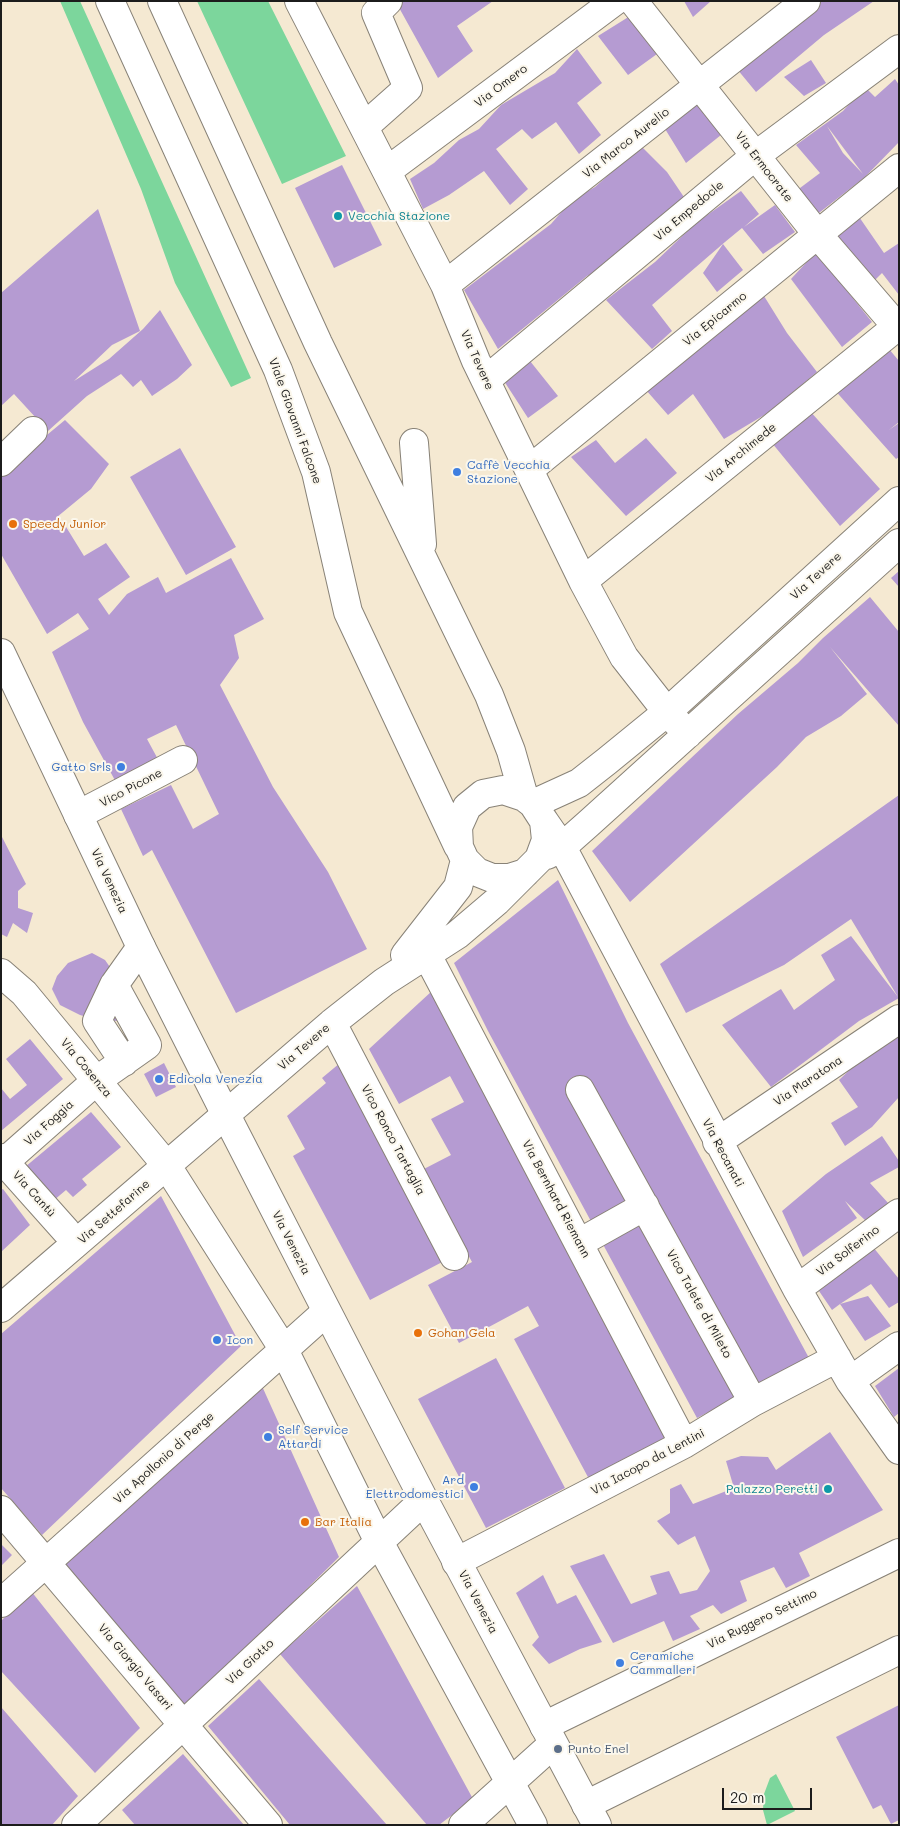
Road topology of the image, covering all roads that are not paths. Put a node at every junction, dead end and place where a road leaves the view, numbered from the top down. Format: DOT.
graph roads {
  1 [pos="110,1"];
  2 [pos="162,1"];
  3 [pos="299,1"];
  4 [pos="388,1"];
  5 [pos="615,1"];
  6 [pos="633,1"];
  7 [pos="806,1"];
  8 [pos="899,49"];
  9 [pos="701,84"];
  10 [pos="364,127"];
  11 [pos="755,156"];
  12 [pos="899,168"];
  13 [pos="387,172"];
  14 [pos="818,235"];
  15 [pos="445,285"];
  16 [pos="898,327"];
  17 [pos="486,380"];
  18 [pos="33,431"];
  19 [pos="414,443"];
  20 [pos="1,462"];
  21 [pos="530,470"];
  22 [pos="899,501"];
  23 [pos="899,543"];
  24 [pos="424,561"];
  25 [pos="583,581"];
  26 [pos="1,653"];
  27 [pos="667,712"];
  28 [pos="688,734"];
  29 [pos="183,760"];
  30 [pos="534,807"];
  31 [pos="78,815"];
  32 [pos="462,854"];
  33 [pos="542,859"];
  34 [pos="141,947"];
  35 [pos="422,948"];
  36 [pos="1,973"];
  37 [pos="899,1019"];
  38 [pos="332,1023"];
  39 [pos="96,1080"];
  40 [pos="580,1090"];
  41 [pos="226,1115"];
  42 [pos="717,1142"];
  43 [pos="2,1162"];
  44 [pos="167,1166"];
  45 [pos="645,1206"];
  46 [pos="899,1213"];
  47 [pos="66,1231"];
  48 [pos="579,1243"];
  49 [pos="454,1256"];
  50 [pos="797,1289"];
  51 [pos="1,1308"];
  52 [pos="326,1312"];
  53 [pos="899,1346"];
  54 [pos="284,1350"];
  55 [pos="837,1358"];
  56 [pos="850,1382"];
  57 [pos="753,1402"];
  58 [pos="684,1444"];
  59 [pos="899,1450"];
  60 [pos="424,1500"];
  61 [pos="1,1510"];
  62 [pos="379,1542"];
  63 [pos="899,1553"];
  64 [pos="47,1562"];
  65 [pos="456,1562"];
  66 [pos="1,1603"];
  67 [pos="899,1650"];
  68 [pos="183,1725"];
  69 [pos="549,1735"];
  70 [pos="510,1782"];
  71 [pos="591,1815"];
  72 [pos="76,1825"];
  73 [pos="268,1825"];
  74 [pos="463,1825"];
  75 [pos="533,1825"];
  1 -- 32 [label="street, Viale Giovanni Falcone"];
  2 -- 24 [label="street"];
  3 -- 10 [label="street, Via Tevere"];
  4 -- 10 [label="street"];
  5 -- 13 [label="street, Via Omero"];
  6 -- 9 [label="street, Via Ermocrate"];
  7 -- 9 [label="street, Via Marco Aurelio"];
  8 -- 11 [label="street, Via Empedocle"];
  9 -- 11 [label="street, Via Ermocrate"];
  9 -- 15 [label="street, Via Marco Aurelio"];
  10 -- 13 [label="street, Via Tevere"];
  11 -- 14 [label="street, Via Ermocrate"];
  11 -- 17 [label="street, Via Empedocle"];
  12 -- 14 [label="street, Via Epicarmo"];
  13 -- 15 [label="street, Via Tevere"];
  14 -- 16 [label="street, Via Ermocrate"];
  14 -- 21 [label="street, Via Epicarmo"];
  15 -- 17 [label="street, Via Tevere"];
  16 -- 25 [label="street, Via Archimede"];
  17 -- 21 [label="street, Via Tevere"];
  18 -- 20 [label="street"];
  19 -- 24 [label="street"];
  21 -- 25 [label="street, Via Tevere"];
  22 -- 27 [label="street, Via Tevere"];
  23 -- 28 [label="street"];
  24 -- 30 [label="street"];
  25 -- 27 [label="street, Via Tevere"];
  26 -- 31 [label="street, Via Venezia"];
  27 -- 28 [label="street, Via Tevere"];
  27 -- 30 [label="street, Via Tevere"];
  28 -- 33 [label="street"];
  29 -- 31 [label="street, Vico Picone"];
  30 -- 32 [label="street"];
  30 -- 33 [label="street"];
  31 -- 34 [label="street, Via Venezia"];
  32 -- 33 [label="street"];
  32 -- 35 [label="street"];
  33 -- 35 [label="street, Via Tevere"];
  33 -- 42 [label="street, Via Recanati"];
  34 -- 39 [label="street, Via Foggia"];
  34 -- 41 [label="street, Via Venezia"];
  35 -- 38 [label="street, Via Tevere"];
  35 -- 48 [label="street, Via Bernhard Riemann"];
  36 -- 39 [label="street, Via Cosenza"];
  37 -- 42 [label="street, Via Maratona"];
  38 -- 41 [label="street, Via Tevere"];
  38 -- 49 [label="street, Vico Ronco Tartaglia"];
  39 -- 43 [label="street, Via Foggia"];
  39 -- 44 [label="street, Via Cosenza"];
  40 -- 45 [label="street, Vico Talete di Mileto"];
  41 -- 44 [label="street, Via Settefarine"];
  41 -- 52 [label="street, Via Venezia"];
  42 -- 50 [label="street, Via Recanati"];
  43 -- 47 [label="street, Via Cantù"];
  44 -- 51 [label="street, Via Settefarine"];
  44 -- 54 [label="street"];
  45 -- 48 [label="street"];
  45 -- 57 [label="street, Vico Talete di Mileto"];
  46 -- 50 [label="street, Via Solferino"];
  48 -- 58 [label="street, Via Bernhard Riemann"];
  50 -- 55 [label="street, Via Recanati"];
  52 -- 54 [label="street, Via Apollonio di Perge"];
  52 -- 60 [label="street, Via Venezia"];
  53 -- 56 [label="street"];
  54 -- 62 [label="street"];
  54 -- 64 [label="street, Via Apollonio di Perge"];
  55 -- 56 [label="street, Via Recanati"];
  55 -- 57 [label="street, Via Iacopo da Lentini"];
  56 -- 59 [label="street, Via Recanati"];
  57 -- 58 [label="street, Via Iacopo da Lentini"];
  58 -- 65 [label="street, Via Iacopo da Lentini"];
  60 -- 62 [label="street, Via Giotto"];
  60 -- 65 [label="street, Via Venezia"];
  61 -- 64 [label="street, Via Giorgio Vasari"];
  62 -- 68 [label="street, Via Giotto"];
  62 -- 70 [label="street"];
  63 -- 69 [label="street, Via Ruggero Settimo"];
  64 -- 66 [label="street, Via Apollonio di Perge"];
  64 -- 68 [label="street, Via Giorgio Vasari"];
  65 -- 69 [label="street, Via Venezia"];
  67 -- 71 [label="street"];
  68 -- 72 [label="street, Via Giotto"];
  68 -- 73 [label="street, Via Giorgio Vasari"];
  69 -- 70 [label="street, Via Ruggero Settimo"];
  69 -- 71 [label="street, Via Venezia"];
  70 -- 74 [label="street, Via Ruggero Settimo"];
  70 -- 75 [label="street"];
}
